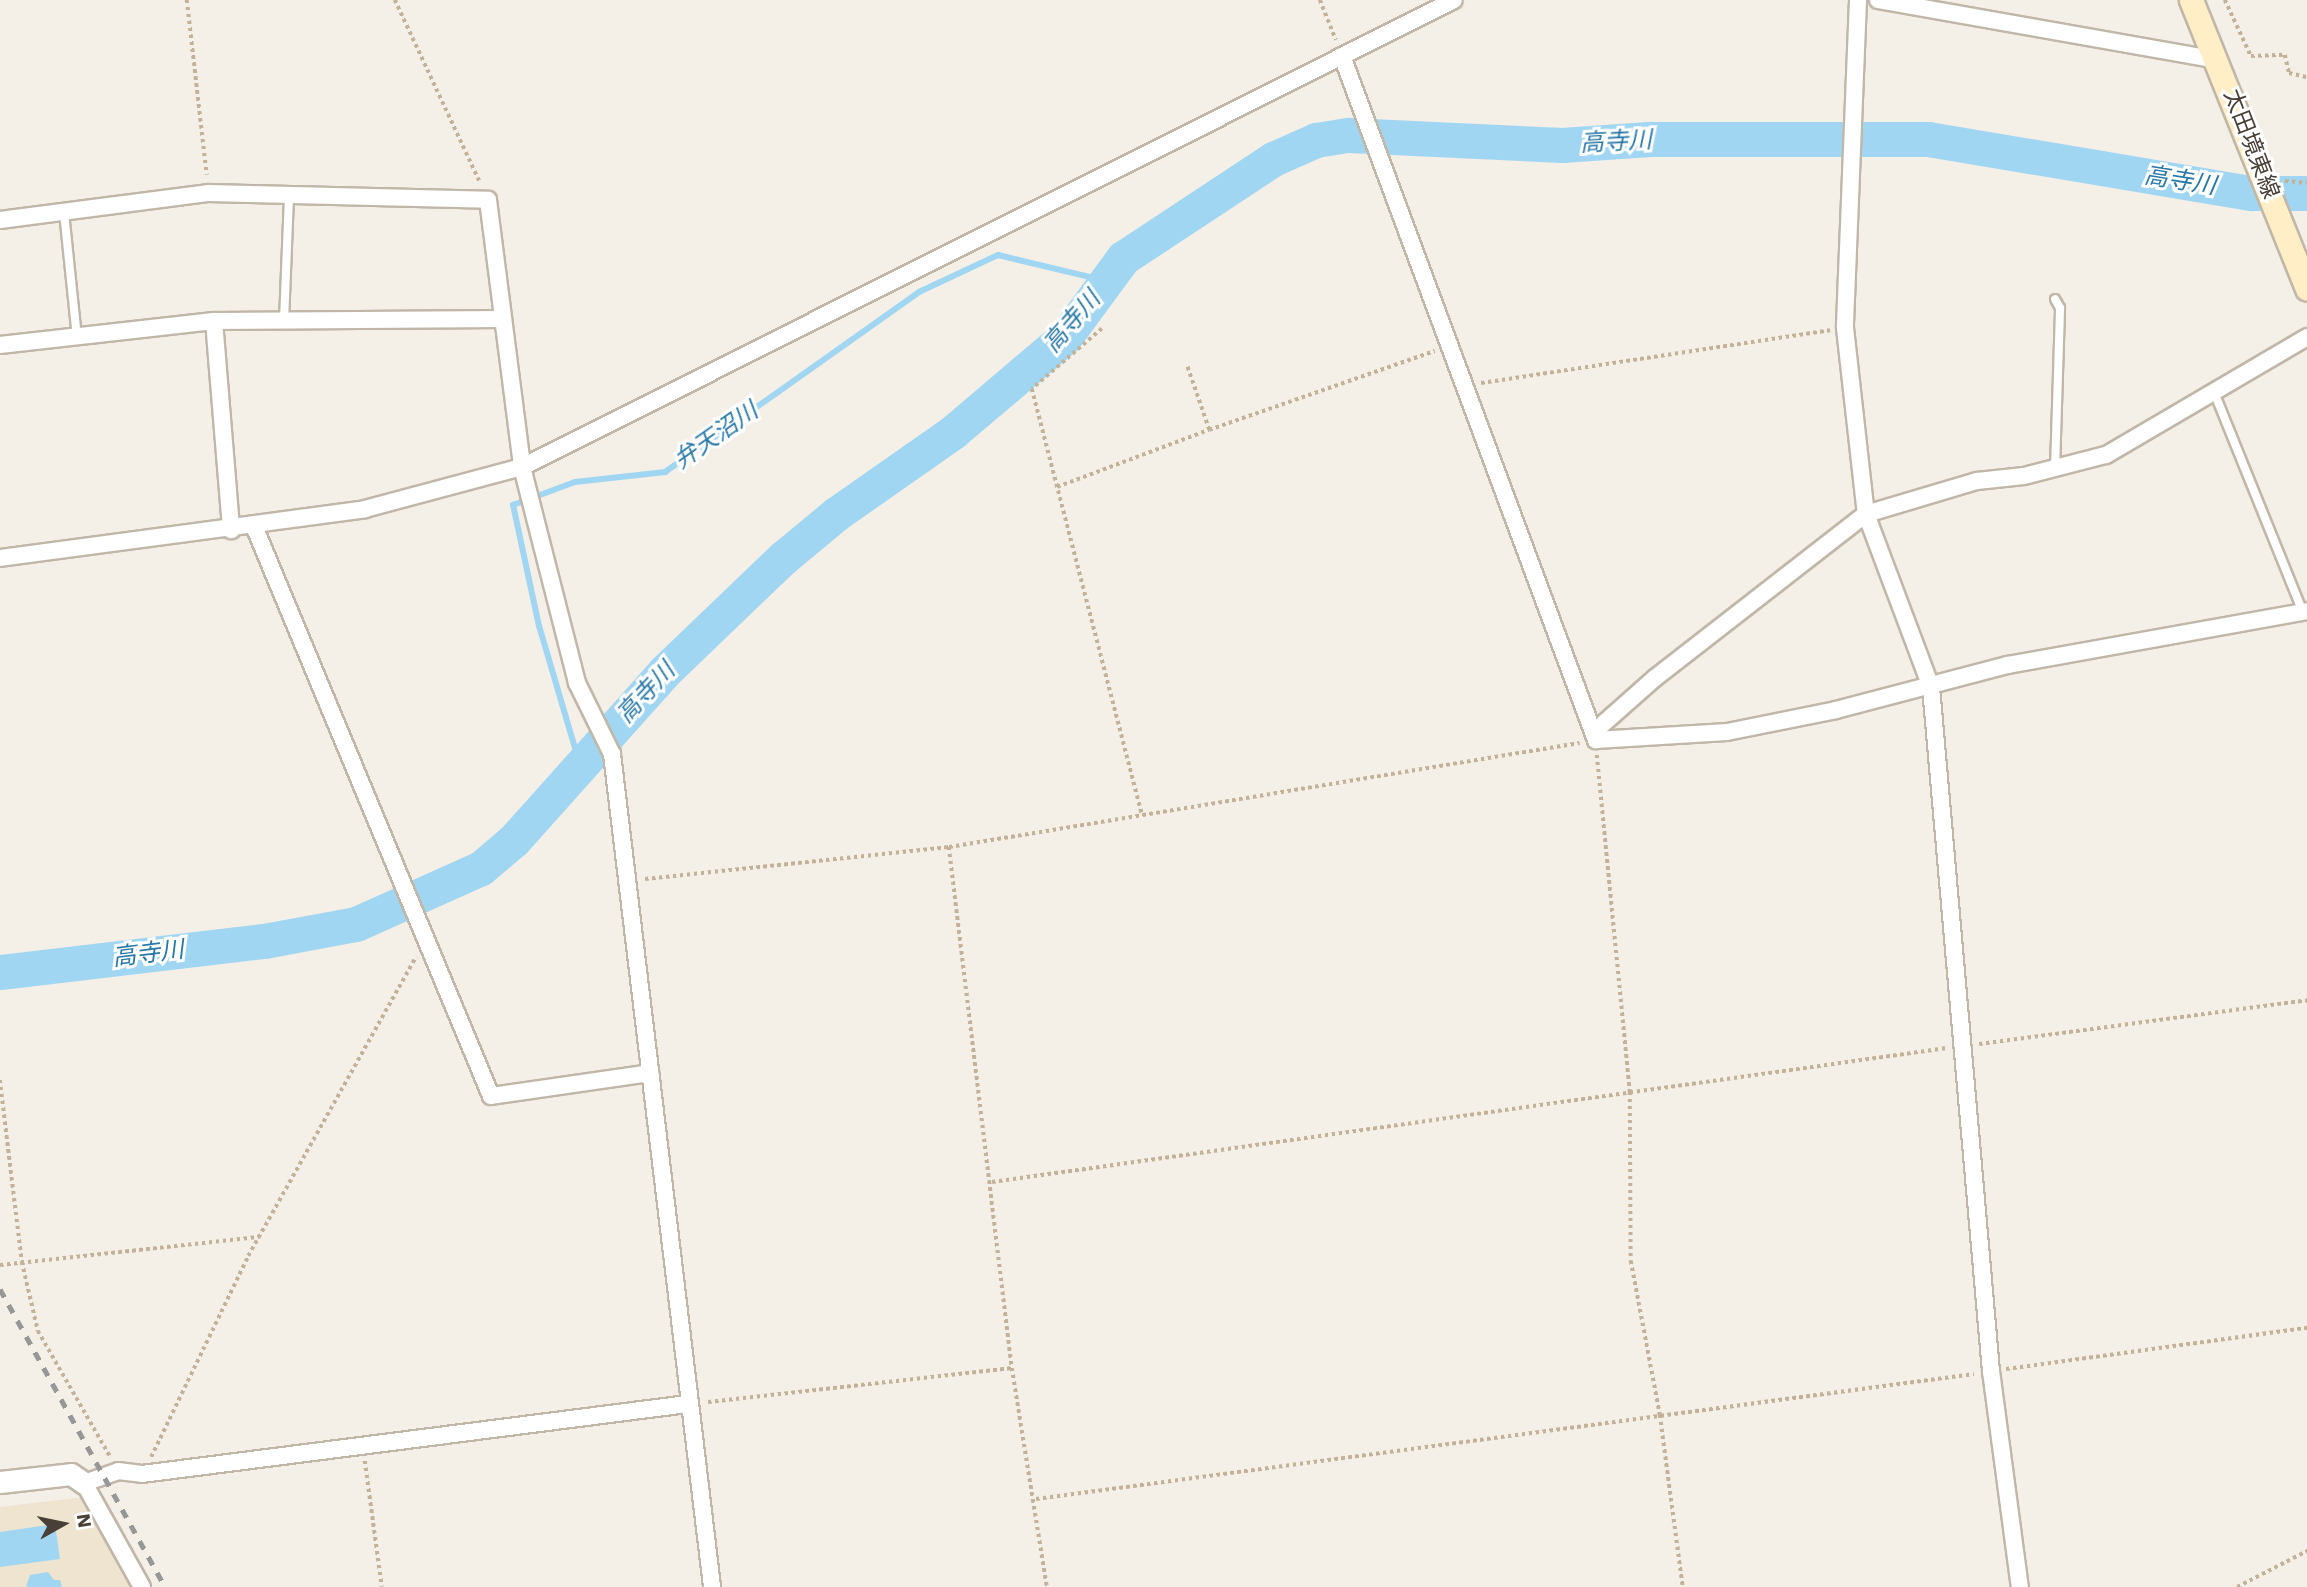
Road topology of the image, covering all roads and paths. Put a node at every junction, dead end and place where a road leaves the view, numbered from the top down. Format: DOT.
graph roads {
  1 [pos="187,0"];
  2 [pos="395,0"];
  3 [pos="1320,0"];
  4 [pos="1454,0"];
  5 [pos="1858,0"];
  6 [pos="1878,0"];
  7 [pos="2191,0"];
  8 [pos="2225,0"];
  9 [pos="1342,56"];
  10 [pos="2218,60"];
  11 [pos="2307,77"];
  12 [pos="209,194"];
  13 [pos="289,195"];
  14 [pos="488,200"];
  15 [pos="64,212"];
  16 [pos="0,220"];
  17 [pos="2307,289"];
  18 [pos="2055,299"];
  19 [pos="503,319"];
  20 [pos="214,321"];
  21 [pos="284,321"];
  22 [pos="1845,328"];
  23 [pos="1102,329"];
  24 [pos="77,337"];
  25 [pos="2307,337"];
  26 [pos="0,345"];
  27 [pos="1451,346"];
  28 [pos="1187,366"];
  29 [pos="1465,386"];
  30 [pos="2214,392"];
  31 [pos="1209,430"];
  32 [pos="522,467"];
  33 [pos="2055,469"];
  34 [pos="1057,487"];
  35 [pos="1866,514"];
  36 [pos="254,526"];
  37 [pos="231,530"];
  38 [pos="0,558"];
  39 [pos="2305,612"];
  40 [pos="1931,687"];
  41 [pos="1595,735"];
  42 [pos="1142,815"];
  43 [pos="950,847"];
  44 [pos="627,881"];
  45 [pos="424,943"];
  46 [pos="2307,1000"];
  47 [pos="1962,1046"];
  48 [pos="650,1073"];
  49 [pos="0,1080"];
  50 [pos="1630,1092"];
  51 [pos="992,1182"];
  52 [pos="260,1237"];
  53 [pos="22,1262"];
  54 [pos="0,1265"];
  55 [pos="2307,1328"];
  56 [pos="1012,1368"];
  57 [pos="1991,1371"];
  58 [pos="688,1404"];
  59 [pos="1660,1415"];
  60 [pos="363,1446"];
  61 [pos="118,1471"];
  62 [pos="142,1474"];
  63 [pos="0,1482"];
  64 [pos="84,1483"];
  65 [pos="1036,1499"];
  66 [pos="2307,1551"];
  67 [pos="142,1587"];
  68 [pos="382,1587"];
  69 [pos="712,1587"];
  70 [pos="1046,1587"];
  71 [pos="1682,1587"];
  72 [pos="2021,1587"];
  73 [pos="2237,1587"];
  1 -- 12 [label="path"];
  2 -- 14 [label="path"];
  3 -- 9 [label="path"];
  4 -- 9 [label="street"];
  5 -- 22 [label="street"];
  6 -- 10 [label="street"];
  7 -- 10 [label="main road, 太田境東線"];
  8 -- 11 [label="path"];
  9 -- 27 [label="street"];
  9 -- 32 [label="street"];
  10 -- 17 [label="main road, 太田境東線"];
  12 -- 13 [label="street"];
  12 -- 15 [label="street"];
  13 -- 14 [label="street"];
  13 -- 21 [label="lane"];
  14 -- 19 [label="street"];
  15 -- 16 [label="street"];
  15 -- 24 [label="lane"];
  18 -- 33 [label="lane"];
  19 -- 21 [label="street"];
  19 -- 32 [label="street"];
  20 -- 21 [label="street"];
  20 -- 24 [label="street"];
  20 -- 37 [label="street"];
  22 -- 29 [label="path"];
  22 -- 35 [label="street"];
  23 -- 34 [label="path"];
  24 -- 26 [label="street"];
  25 -- 30 [label="street"];
  27 -- 29 [label="street"];
  27 -- 31 [label="path"];
  28 -- 31 [label="path"];
  29 -- 41 [label="street"];
  30 -- 33 [label="street"];
  30 -- 39 [label="lane"];
  31 -- 34 [label="path"];
  32 -- 36 [label="street"];
  32 -- 44 [label="street"];
  33 -- 35 [label="street"];
  34 -- 42 [label="path"];
  35 -- 40 [label="street"];
  35 -- 41 [label="street"];
  36 -- 37 [label="street"];
  36 -- 45 [label="street"];
  37 -- 38 [label="street"];
  39 -- 40 [label="street"];
  40 -- 41 [label="street"];
  40 -- 47 [label="street"];
  41 -- 42 [label="path"];
  41 -- 50 [label="path"];
  42 -- 43 [label="path"];
  43 -- 44 [label="path"];
  43 -- 51 [label="path"];
  44 -- 48 [label="street"];
  45 -- 48 [label="street"];
  45 -- 52 [label="path"];
  46 -- 47 [label="path"];
  47 -- 50 [label="path"];
  47 -- 57 [label="street"];
  48 -- 58 [label="street"];
  49 -- 53 [label="path"];
  50 -- 51 [label="path"];
  50 -- 59 [label="path"];
  51 -- 56 [label="path"];
  52 -- 53 [label="path"];
  52 -- 62 [label="path"];
  53 -- 54 [label="path"];
  53 -- 61 [label="path"];
  55 -- 57 [label="path"];
  56 -- 58 [label="path"];
  56 -- 65 [label="path"];
  57 -- 59 [label="path"];
  57 -- 72 [label="street"];
  58 -- 60 [label="street"];
  58 -- 69 [label="street"];
  59 -- 65 [label="path"];
  59 -- 71 [label="path"];
  60 -- 62 [label="street"];
  60 -- 68 [label="path"];
  61 -- 62 [label="street"];
  61 -- 64 [label="street"];
  63 -- 64 [label="street"];
  64 -- 67 [label="street"];
  65 -- 70 [label="path"];
  66 -- 73 [label="path"];
}
